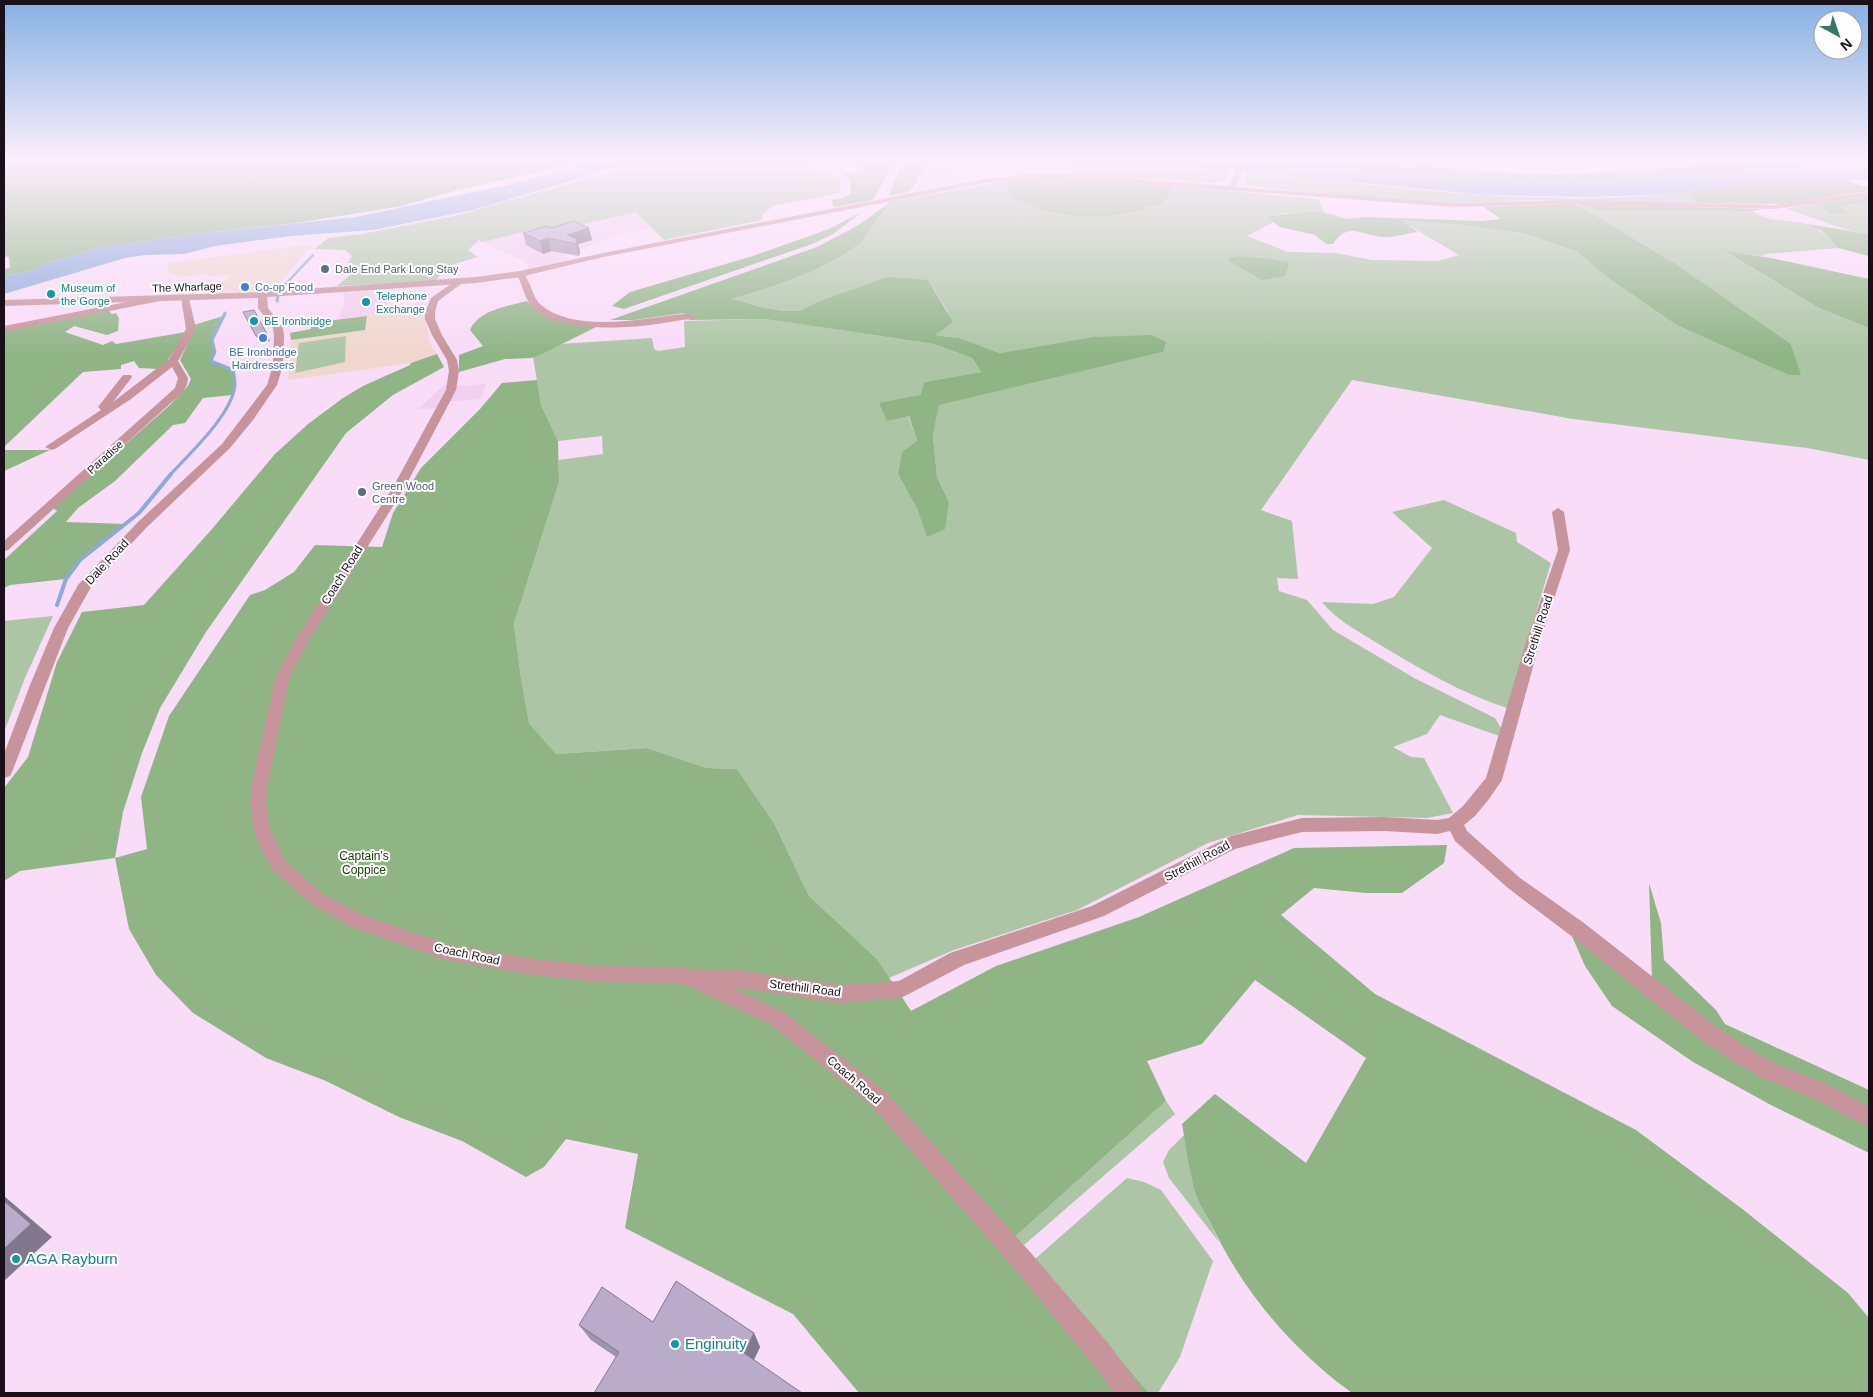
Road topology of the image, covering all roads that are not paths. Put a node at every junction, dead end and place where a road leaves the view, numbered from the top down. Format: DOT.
graph roads {
  1 [pos="764,224"];
  2 [pos="520,274"];
  3 [pos="458,282"];
  4 [pos="262,295"];
  5 [pos="185,298"];
  6 [pos="157,299"];
  7 [pos="4,303"];
  8 [pos="684,316"];
  9 [pos="4,329"];
  10 [pos="173,361"];
  11 [pos="127,377"];
  12 [pos="102,414"];
  13 [pos="51,447"];
  14 [pos="1558,512"];
  15 [pos="4,547"];
  16 [pos="4,772"];
  17 [pos="1454,823"];
  18 [pos="683,975"];
  19 [pos="1869,1118"];
  20 [pos="1129,1393"];
  1 -- 2 [label="street, The Wharfage"];
  2 -- 3 [label="street, The Wharfage"];
  2 -- 8 [label="street"];
  3 -- 4 [label="street, The Wharfage"];
  3 -- 18 [label="street, Coach Road"];
  4 -- 5 [label="street, The Wharfage"];
  4 -- 16 [label="street, Dale Road"];
  5 -- 6 [label="street, The Wharfage"];
  5 -- 10 [label="street"];
  6 -- 7 [label="street, The Wharfage"];
  6 -- 9 [label="street"];
  10 -- 12 [label="street"];
  10 -- 15 [label="street, Paradise"];
  11 -- 12 [label="street"];
  12 -- 13 [label="street"];
  14 -- 17 [label="street, Strethill Road"];
  17 -- 18 [label="street, Strethill Road"];
  17 -- 19 [label="street"];
  18 -- 20 [label="street, Coach Road"];
}
